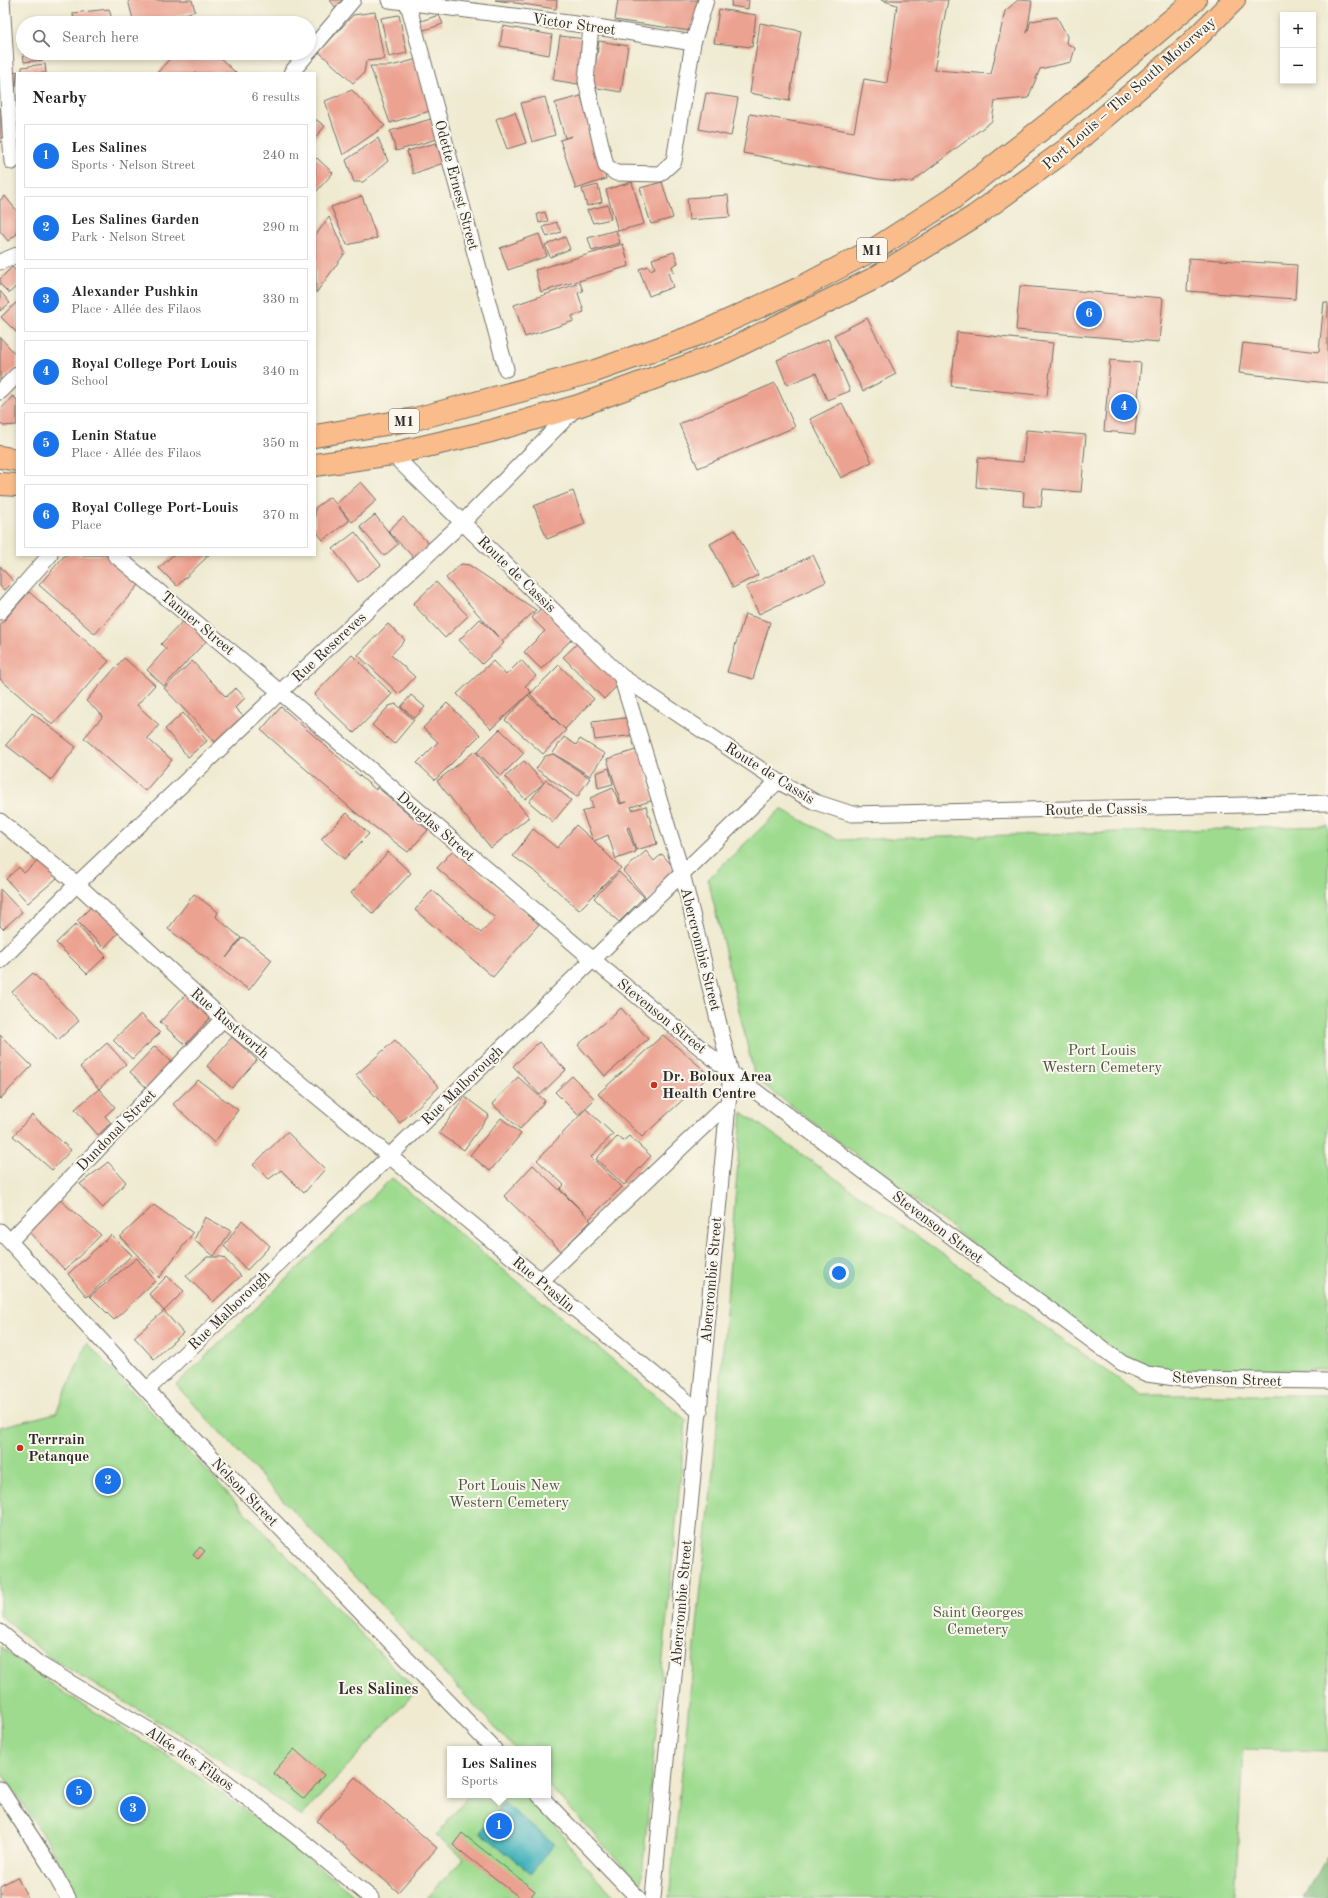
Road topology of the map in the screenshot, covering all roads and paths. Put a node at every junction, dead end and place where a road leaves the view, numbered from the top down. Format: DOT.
graph roads {
  1 [pos="2,0"];
  2 [pos="352,0"];
  3 [pos="389,0"];
  4 [pos="706,0"];
  5 [pos="1195,0"];
  6 [pos="1234,0"];
  7 [pos="407,1"];
  8 [pos="591,26"];
  9 [pos="316,43"];
  10 [pos="693,43"];
  11 [pos="302,60"];
  12 [pos="292,72"];
  13 [pos="10,161"];
  14 [pos="16,255"];
  15 [pos="0,262"];
  16 [pos="506,369"];
  17 [pos="16,376"];
  18 [pos="0,392"];
  19 [pos="578,406"];
  20 [pos="316,436"];
  21 [pos="392,454"];
  22 [pos="0,458"];
  23 [pos="16,460"];
  24 [pos="316,465"];
  25 [pos="0,484"];
  26 [pos="16,485"];
  27 [pos="0,498"];
  28 [pos="16,499"];
  29 [pos="464,522"];
  30 [pos="49,556"];
  31 [pos="116,556"];
  32 [pos="0,612"];
  33 [pos="620,676"];
  34 [pos="280,692"];
  35 [pos="778,780"];
  36 [pos="1328,803"];
  37 [pos="0,821"];
  38 [pos="682,873"];
  39 [pos="77,884"];
  40 [pos="592,959"];
  41 [pos="0,961"];
  42 [pos="222,1019"];
  43 [pos="731,1073"];
  44 [pos="727,1104"];
  45 [pos="389,1156"];
  46 [pos="5,1236"];
  47 [pos="541,1281"];
  48 [pos="1328,1381"];
  49 [pos="147,1390"];
  50 [pos="700,1412"];
  51 [pos="0,1632"];
  52 [pos="491,1746"];
  53 [pos="0,1789"];
  54 [pos="542,1798"];
  55 [pos="68,1898"];
  56 [pos="371,1898"];
  57 [pos="638,1898"];
  58 [pos="653,1898"];
  1 -- 13 [label="street"];
  2 -- 9 [label="street"];
  3 -- 7 [label="street, Victor Street"];
  4 -- 10 [label="street"];
  5 -- 20 [label="highway, Port Louis – The South Motorway / M1"];
  6 -- 19 [label="highway, Port Louis – The South Motorway / M1"];
  7 -- 8 [label="street, Victor Street"];
  7 -- 16 [label="street, Odette Ernest Street"];
  8 -- 10 [label="street, Victor Street"];
  8 -- 10 [label="street"];
  11 -- 12 [label="street"];
  14 -- 15 [label="street"];
  17 -- 18 [label="street"];
  19 -- 21 [label="highway, Port Louis – The South Motorway / M1"];
  19 -- 29 [label="street, Rue Resereves"];
  21 -- 24 [label="highway, Port Louis – The South Motorway / M1"];
  21 -- 29 [label="street, Route de Cassis"];
  22 -- 23 [label="highway"];
  25 -- 26 [label="highway"];
  27 -- 28 [label="highway"];
  29 -- 33 [label="street, Route de Cassis"];
  29 -- 34 [label="street, Rue Resereves"];
  30 -- 32 [label="street"];
  31 -- 34 [label="street, Tanner Street"];
  33 -- 35 [label="street, Route de Cassis"];
  33 -- 38 [label="street, Abercrombie Street"];
  34 -- 39 [label="street, Rue Resereves"];
  34 -- 40 [label="street, Douglas Street"];
  35 -- 36 [label="street, Route de Cassis"];
  35 -- 38 [label="street, Rue Malborough"];
  37 -- 39 [label="street"];
  38 -- 40 [label="street, Rue Malborough"];
  38 -- 43 [label="street, Abercrombie Street"];
  39 -- 41 [label="street, Rue Resereves"];
  39 -- 42 [label="street, Rue Rustworth"];
  40 -- 43 [label="street, Stevenson Street"];
  40 -- 45 [label="street, Rue Malborough"];
  42 -- 45 [label="street, Rue Rustworth"];
  42 -- 46 [label="street, Dundonal Street"];
  43 -- 44 [label="street, Abercrombie Street"];
  43 -- 48 [label="street, Stevenson Street"];
  44 -- 47 [label="street"];
  44 -- 50 [label="street, Abercrombie Street"];
  45 -- 47 [label="street, Rue Praslin"];
  45 -- 49 [label="street, Rue Malborough"];
  46 -- 49 [label="street, Nelson Street"];
  47 -- 50 [label="street, Rue Praslin"];
  49 -- 52 [label="street, Nelson Street"];
  50 -- 58 [label="street, Abercrombie Street"];
  51 -- 56 [label="street, Allée des Filaos"];
  53 -- 55 [label="street"];
  54 -- 57 [label="street"];
}
